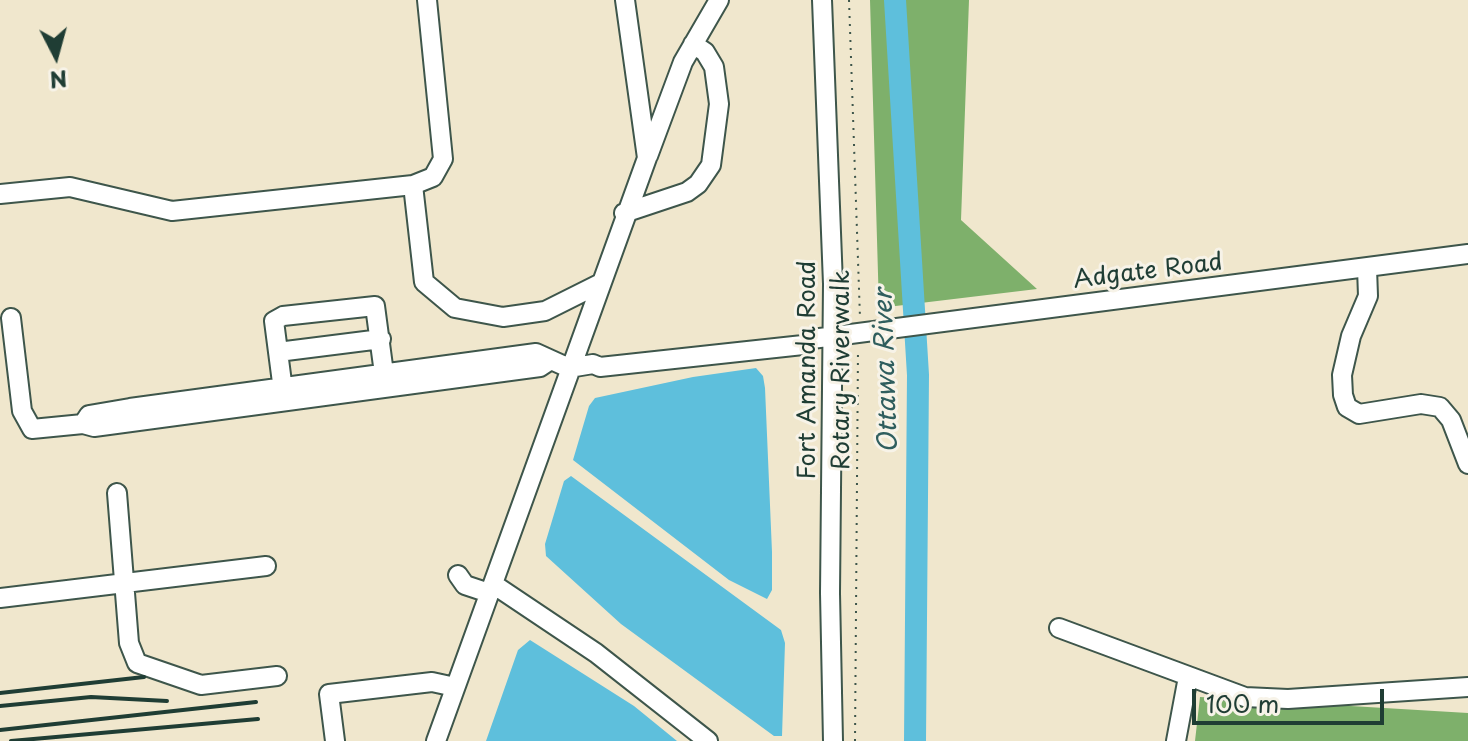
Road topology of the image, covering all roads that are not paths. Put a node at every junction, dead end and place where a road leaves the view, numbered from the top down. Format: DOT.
graph roads {
  1 [pos="427,0"];
  2 [pos="625,0"];
  3 [pos="719,0"];
  4 [pos="822,0"];
  5 [pos="693,44"];
  6 [pos="647,158"];
  7 [pos="413,185"];
  8 [pos="0,194"];
  9 [pos="624,213"];
  10 [pos="1468,254"];
  11 [pos="1367,268"];
  12 [pos="599,284"];
  13 [pos="11,318"];
  14 [pos="834,337"];
  15 [pos="381,339"];
  16 [pos="278,352"];
  17 [pos="569,368"];
  18 [pos="385,380"];
  19 [pos="283,394"];
  20 [pos="1468,464"];
  21 [pos="117,493"];
  22 [pos="266,566"];
  23 [pos="458,575"];
  24 [pos="126,583"];
  25 [pos="491,589"];
  26 [pos="0,598"];
  27 [pos="1059,628"];
  28 [pos="277,676"];
  29 [pos="1188,677"];
  30 [pos="455,687"];
  31 [pos="1468,687"];
  32 [pos="335,741"];
  33 [pos="436,741"];
  34 [pos="708,741"];
  35 [pos="833,741"];
  36 [pos="1176,741"];
  1 -- 7 [label="street"];
  2 -- 6 [label="street"];
  3 -- 5 [label="street"];
  4 -- 14 [label="street, Fort Amanda Road"];
  5 -- 6 [label="street"];
  5 -- 9 [label="street"];
  6 -- 9 [label="street"];
  7 -- 8 [label="street"];
  7 -- 12 [label="street"];
  9 -- 12 [label="street"];
  10 -- 11 [label="street, Adgate Road"];
  11 -- 14 [label="street, Adgate Road"];
  11 -- 20 [label="street"];
  12 -- 17 [label="street"];
  13 -- 19 [label="street"];
  14 -- 17 [label="street, Adgate Road"];
  14 -- 35 [label="street, Fort Amanda Road"];
  15 -- 16 [label="street"];
  15 -- 16 [label="street"];
  15 -- 18 [label="street"];
  16 -- 19 [label="street"];
  17 -- 18 [label="street"];
  17 -- 25 [label="street"];
  18 -- 19 [label="street"];
  21 -- 24 [label="street"];
  22 -- 24 [label="street"];
  23 -- 25 [label="street"];
  24 -- 26 [label="street"];
  24 -- 28 [label="street"];
  25 -- 30 [label="street"];
  25 -- 34 [label="street"];
  27 -- 29 [label="street"];
  29 -- 31 [label="street"];
  29 -- 36 [label="street"];
  30 -- 32 [label="street"];
  30 -- 33 [label="street"];
}
